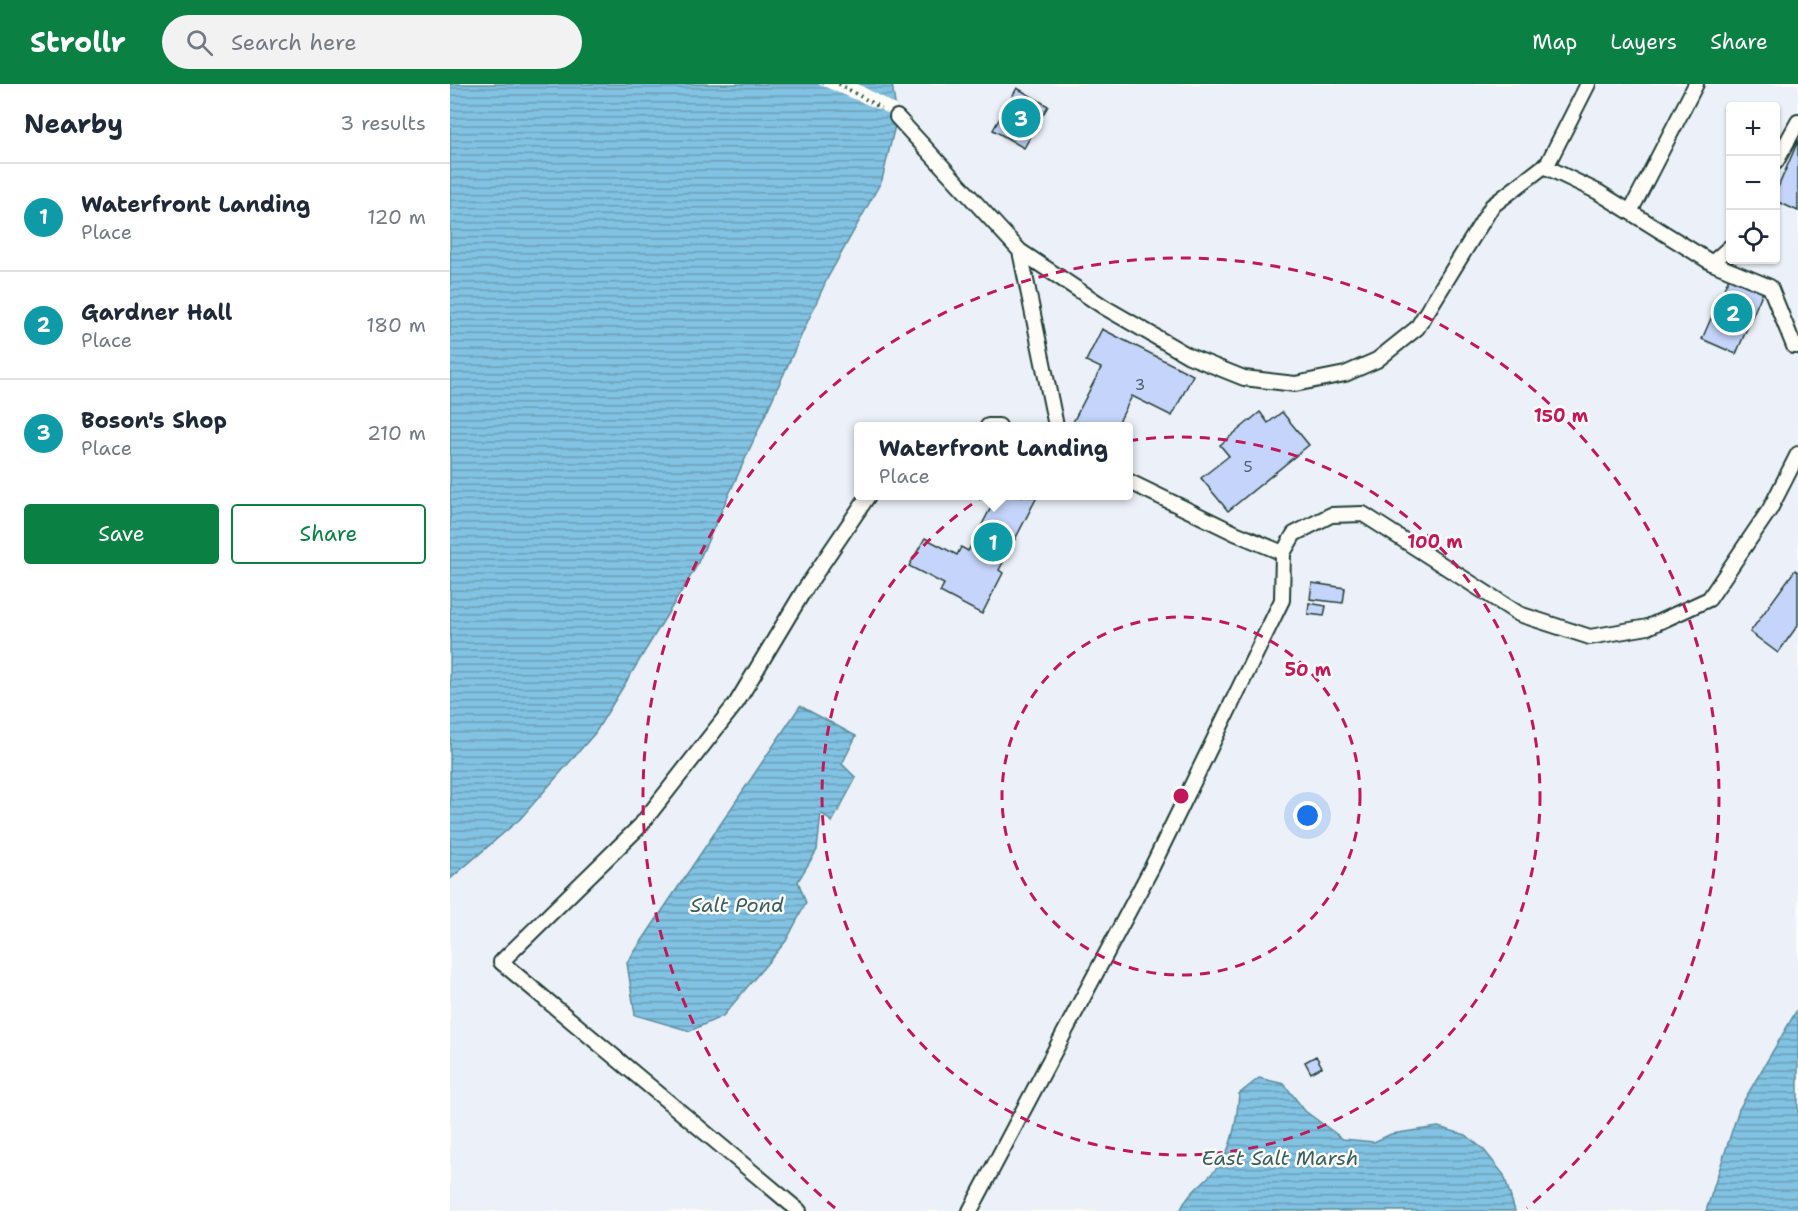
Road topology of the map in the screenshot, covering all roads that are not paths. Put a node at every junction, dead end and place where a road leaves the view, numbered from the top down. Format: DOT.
graph roads {
  1 [pos="1588,84"];
  2 [pos="1696,84"];
  3 [pos="897,117"];
  4 [pos="1798,122"];
  5 [pos="1779,156"];
  6 [pos="1544,166"];
  7 [pos="1630,212"];
  8 [pos="1020,251"];
  9 [pos="1726,251"];
  10 [pos="1712,263"];
  11 [pos="1798,346"];
  12 [pos="1055,422"];
  13 [pos="1798,454"];
  14 [pos="1133,483"];
  15 [pos="865,500"];
  16 [pos="1283,553"];
  17 [pos="799,1211"];
  18 [pos="970,1211"];
  1 -- 6 [label="lane"];
  2 -- 7 [label="lane"];
  3 -- 8 [label="lane"];
  4 -- 5 [label="lane"];
  6 -- 7 [label="lane"];
  6 -- 8 [label="lane"];
  7 -- 10 [label="lane"];
  8 -- 12 [label="lane"];
  9 -- 10 [label="lane"];
  10 -- 11 [label="lane"];
  13 -- 16 [label="lane"];
  14 -- 16 [label="lane"];
  15 -- 17 [label="lane"];
  16 -- 18 [label="lane"];
}
